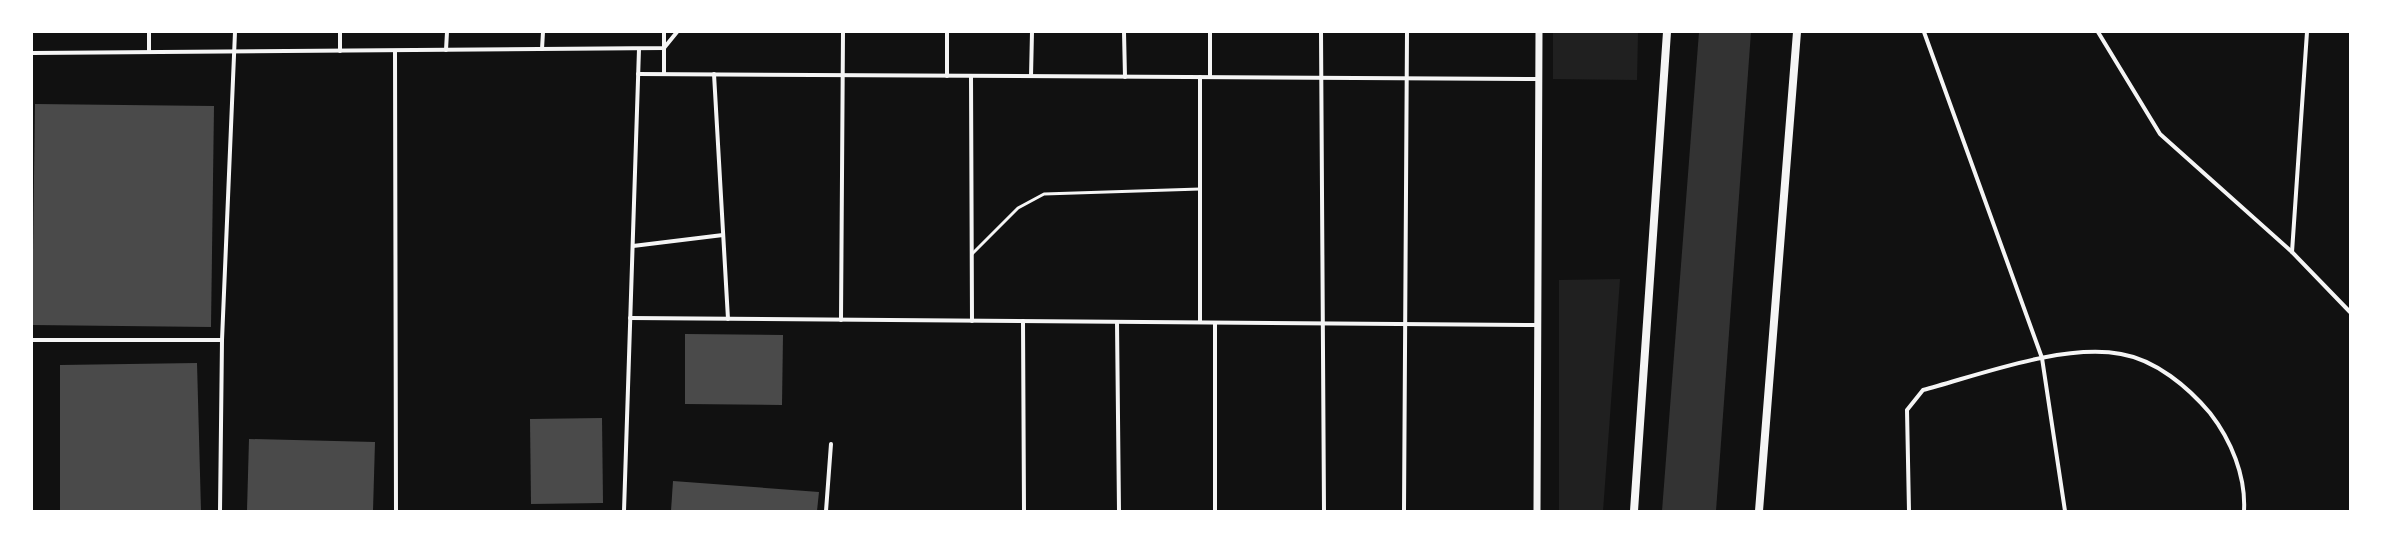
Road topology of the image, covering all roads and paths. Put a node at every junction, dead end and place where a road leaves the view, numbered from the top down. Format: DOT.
graph roads {
  1 [pos="149,32"];
  2 [pos="235,32"];
  3 [pos="340,32"];
  4 [pos="448,32"];
  5 [pos="543,32"];
  6 [pos="664,32"];
  7 [pos="677,32"];
  8 [pos="843,32"];
  9 [pos="947,32"];
  10 [pos="1032,32"];
  11 [pos="1124,32"];
  12 [pos="1210,32"];
  13 [pos="1321,32"];
  14 [pos="1407,32"];
  15 [pos="1539,32"];
  16 [pos="1667,32"];
  17 [pos="1797,32"];
  18 [pos="1924,32"];
  19 [pos="2098,32"];
  20 [pos="2308,32"];
  21 [pos="664,48"];
  22 [pos="542,49"];
  23 [pos="639,49"];
  24 [pos="446,50"];
  25 [pos="340,51"];
  26 [pos="395,51"];
  27 [pos="149,52"];
  28 [pos="234,52"];
  29 [pos="32,53"];
  30 [pos="638,74"];
  31 [pos="664,74"];
  32 [pos="714,74"];
  33 [pos="843,75"];
  34 [pos="947,76"];
  35 [pos="971,76"];
  36 [pos="1031,76"];
  37 [pos="1125,77"];
  38 [pos="1200,77"];
  39 [pos="1210,77"];
  40 [pos="1321,78"];
  41 [pos="1407,78"];
  42 [pos="1539,79"];
  43 [pos="1200,189"];
  44 [pos="723,235"];
  45 [pos="633,246"];
  46 [pos="2292,252"];
  47 [pos="972,254"];
  48 [pos="2350,312"];
  49 [pos="630,318"];
  50 [pos="728,319"];
  51 [pos="841,320"];
  52 [pos="972,321"];
  53 [pos="1022,321"];
  54 [pos="1117,322"];
  55 [pos="1200,322"];
  56 [pos="1215,323"];
  57 [pos="1322,323"];
  58 [pos="1405,324"];
  59 [pos="1538,325"];
  60 [pos="32,340"];
  61 [pos="222,340"];
  62 [pos="2042,358"];
  63 [pos="831,444"];
  64 [pos="220,511"];
  65 [pos="396,511"];
  66 [pos="624,511"];
  67 [pos="826,511"];
  68 [pos="1024,511"];
  69 [pos="1119,511"];
  70 [pos="1215,511"];
  71 [pos="1324,511"];
  72 [pos="1404,511"];
  73 [pos="1537,511"];
  74 [pos="1634,511"];
  75 [pos="1759,511"];
  76 [pos="1910,511"];
  77 [pos="2065,511"];
  78 [pos="2244,511"];
  1 -- 27 [label="street"];
  2 -- 28 [label="street"];
  3 -- 25 [label="street"];
  4 -- 24 [label="street"];
  5 -- 22 [label="street"];
  6 -- 21 [label="street"];
  7 -- 21 [label="street"];
  8 -- 33 [label="street"];
  9 -- 34 [label="street"];
  10 -- 36 [label="street"];
  11 -- 37 [label="street"];
  12 -- 39 [label="street"];
  13 -- 40 [label="street"];
  14 -- 41 [label="street"];
  15 -- 42 [label="street"];
  16 -- 74 [label="main road"];
  17 -- 75 [label="main road"];
  18 -- 62 [label="street"];
  19 -- 46 [label="street"];
  20 -- 46 [label="street"];
  21 -- 23 [label="street"];
  21 -- 31 [label="street"];
  22 -- 23 [label="street"];
  22 -- 24 [label="street"];
  23 -- 30 [label="street"];
  24 -- 26 [label="street"];
  25 -- 26 [label="street"];
  25 -- 28 [label="street"];
  26 -- 65 [label="street"];
  27 -- 28 [label="street"];
  27 -- 29 [label="street"];
  28 -- 61 [label="street"];
  30 -- 31 [label="street"];
  30 -- 45 [label="street"];
  31 -- 32 [label="street"];
  32 -- 33 [label="street"];
  32 -- 44 [label="street"];
  33 -- 34 [label="street"];
  33 -- 51 [label="street"];
  34 -- 35 [label="street"];
  35 -- 36 [label="street"];
  35 -- 47 [label="street"];
  36 -- 37 [label="street"];
  37 -- 38 [label="street"];
  38 -- 39 [label="street"];
  38 -- 43 [label="street"];
  39 -- 40 [label="street"];
  40 -- 41 [label="street"];
  40 -- 57 [label="street"];
  41 -- 42 [label="street"];
  41 -- 58 [label="street"];
  42 -- 59 [label="street"];
  43 -- 47 [label="lane"];
  43 -- 55 [label="street"];
  44 -- 45 [label="street"];
  44 -- 50 [label="street"];
  45 -- 49 [label="street"];
  46 -- 48 [label="street"];
  47 -- 52 [label="street"];
  49 -- 50 [label="street"];
  49 -- 66 [label="street"];
  50 -- 51 [label="street"];
  51 -- 52 [label="street"];
  52 -- 53 [label="street"];
  53 -- 54 [label="street"];
  53 -- 68 [label="street"];
  54 -- 55 [label="street"];
  54 -- 69 [label="street"];
  55 -- 56 [label="street"];
  56 -- 57 [label="street"];
  56 -- 70 [label="street"];
  57 -- 58 [label="street"];
  57 -- 71 [label="street"];
  58 -- 59 [label="street"];
  58 -- 72 [label="street"];
  59 -- 73 [label="street"];
  60 -- 61 [label="street"];
  61 -- 64 [label="street"];
  62 -- 76 [label="street"];
  62 -- 77 [label="street"];
  62 -- 78 [label="street"];
  63 -- 67 [label="street"];
}
